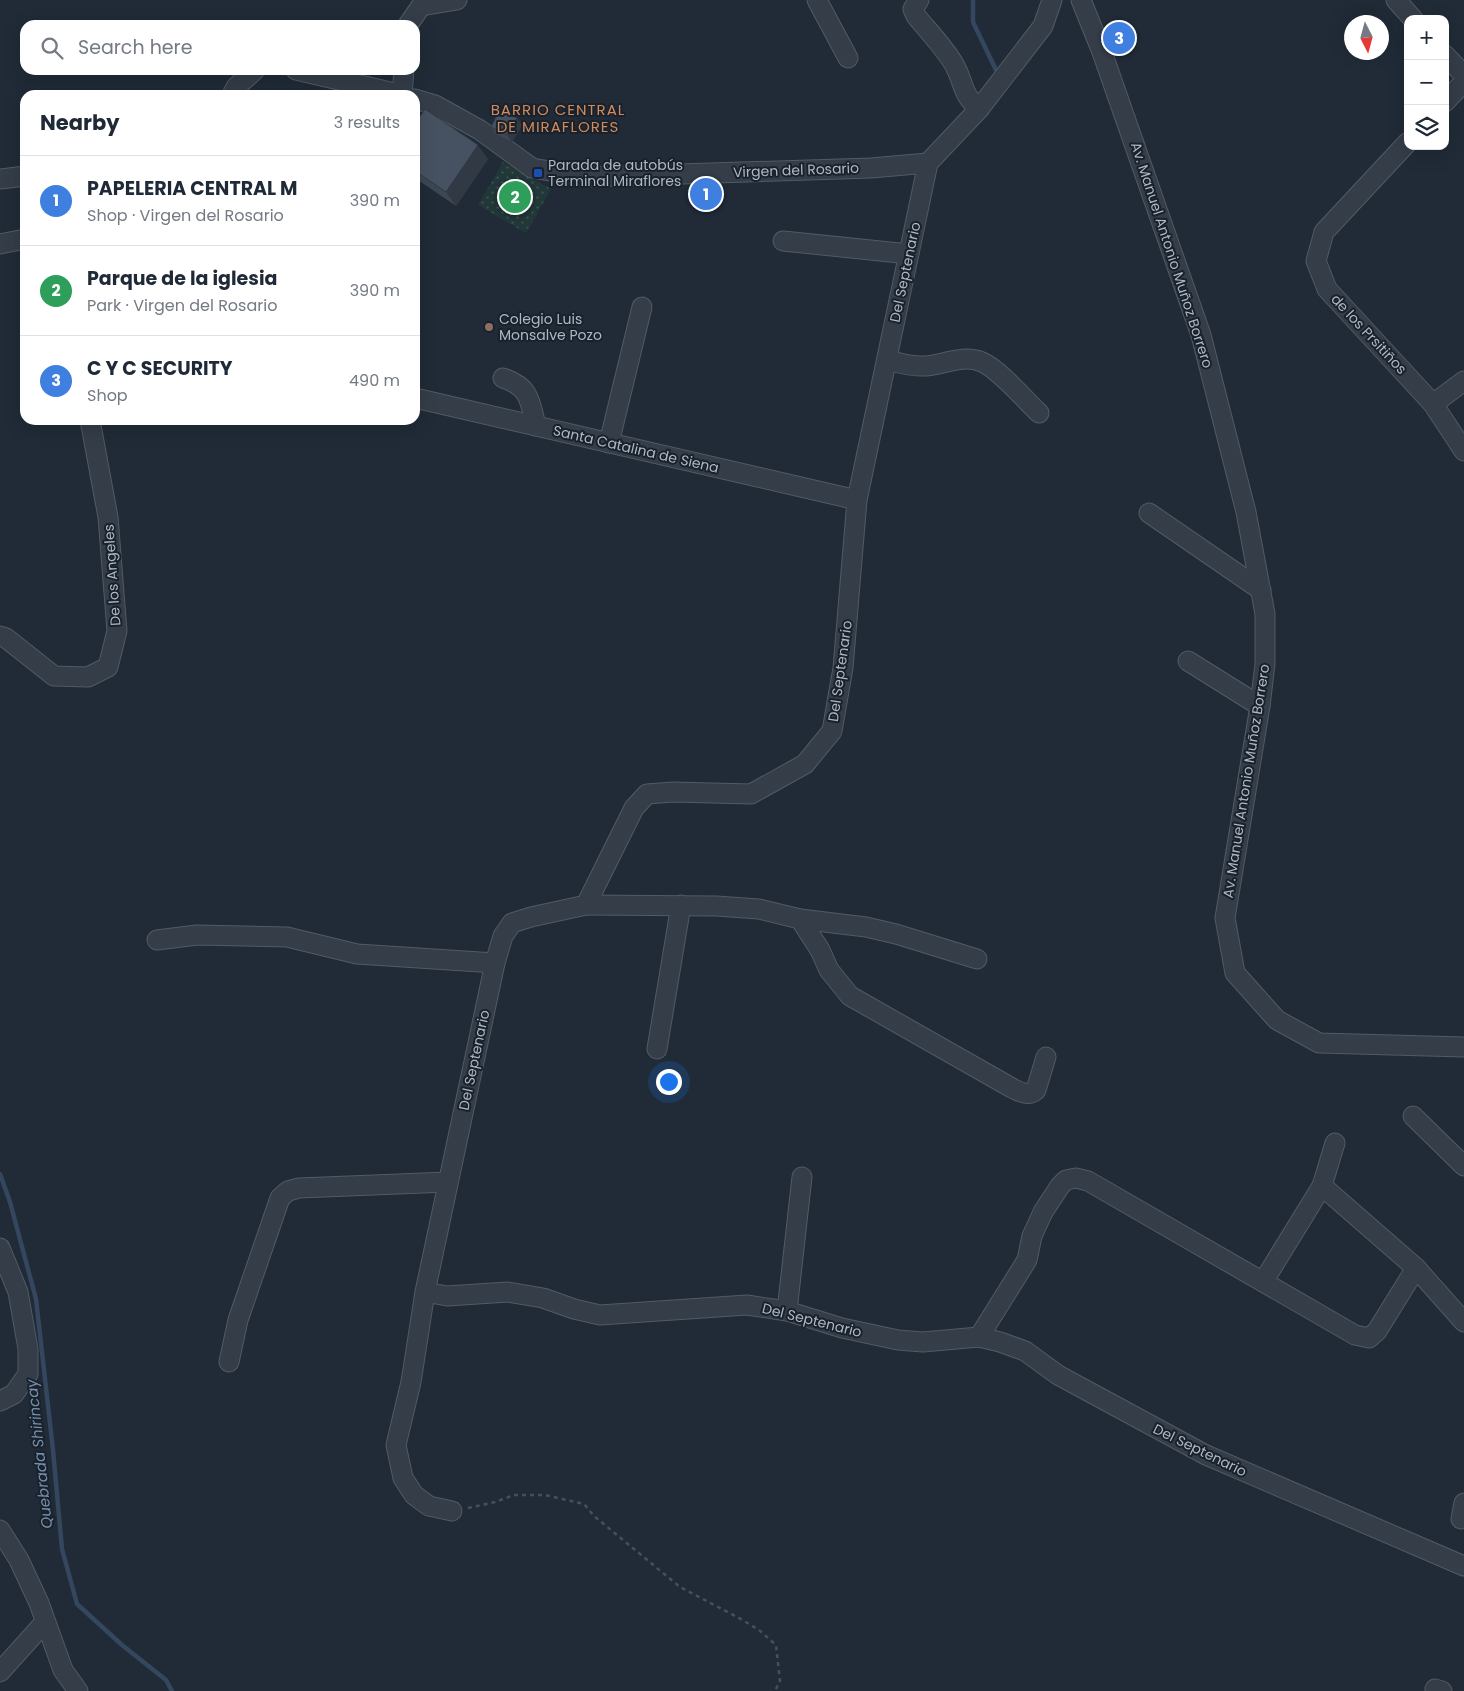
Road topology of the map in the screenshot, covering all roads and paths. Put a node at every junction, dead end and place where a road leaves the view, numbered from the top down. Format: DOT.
graph roads {
  1 [pos="458,0"];
  2 [pos="817,0"];
  3 [pos="919,0"];
  4 [pos="1052,0"];
  5 [pos="1081,0"];
  6 [pos="1396,0"];
  7 [pos="1409,15"];
  8 [pos="411,20"];
  9 [pos="848,58"];
  10 [pos="1458,67"];
  11 [pos="249,75"];
  12 [pos="317,75"];
  13 [pos="404,75"];
  14 [pos="234,90"];
  15 [pos="381,90"];
  16 [pos="402,90"];
  17 [pos="1449,91"];
  18 [pos="420,101"];
  19 [pos="979,110"];
  20 [pos="1404,146"];
  21 [pos="928,163"];
  22 [pos="20,177"];
  23 [pos="0,179"];
  24 [pos="20,240"];
  25 [pos="783,241"];
  26 [pos="0,244"];
  27 [pos="909,254"];
  28 [pos="642,307"];
  29 [pos="887,360"];
  30 [pos="503,378"];
  31 [pos="1464,381"];
  32 [pos="420,399"];
  33 [pos="1433,404"];
  34 [pos="1039,413"];
  35 [pos="91,425"];
  36 [pos="536,426"];
  37 [pos="610,443"];
  38 [pos="1464,452"];
  39 [pos="857,500"];
  40 [pos="1148,513"];
  41 [pos="1260,590"];
  42 [pos="0,636"];
  43 [pos="1188,662"];
  44 [pos="1260,706"];
  45 [pos="586,905"];
  46 [pos="681,905"];
  47 [pos="800,919"];
  48 [pos="157,940"];
  49 [pos="977,959"];
  50 [pos="495,963"];
  51 [pos="1464,1047"];
  52 [pos="658,1049"];
  53 [pos="1046,1057"];
  54 [pos="1413,1116"];
  55 [pos="1335,1144"];
  56 [pos="1464,1166"];
  57 [pos="802,1176"];
  58 [pos="448,1182"];
  59 [pos="1322,1186"];
  60 [pos="0,1248"];
  61 [pos="1416,1268"];
  62 [pos="1263,1282"];
  63 [pos="425,1292"];
  64 [pos="787,1311"];
  65 [pos="1464,1322"];
  66 [pos="979,1337"];
  67 [pos="229,1362"];
  68 [pos="0,1401"];
  69 [pos="452,1511"];
  70 [pos="0,1530"];
  71 [pos="1464,1566"];
  72 [pos="45,1622"];
  73 [pos="0,1672"];
  74 [pos="78,1691"];
  75 [pos="775,1691"];
  1 -- 8 [label="street"];
  2 -- 9 [label="street"];
  3 -- 19 [label="street"];
  4 -- 19 [label="street"];
  5 -- 41 [label="street, Av. Manuel Antonio Muñoz Borrero"];
  6 -- 7 [label="street"];
  10 -- 17 [label="street"];
  11 -- 14 [label="street"];
  12 -- 15 [label="street"];
  13 -- 16 [label="street"];
  18 -- 21 [label="street, Virgen del Rosario"];
  19 -- 21 [label="street"];
  20 -- 33 [label="street, de los Prsitiños"];
  21 -- 27 [label="street, Del Septenario"];
  22 -- 23 [label="street"];
  24 -- 26 [label="street"];
  25 -- 27 [label="street"];
  27 -- 29 [label="street, Del Septenario"];
  28 -- 37 [label="street"];
  29 -- 34 [label="street"];
  29 -- 39 [label="street, Del Septenario"];
  30 -- 36 [label="street"];
  31 -- 33 [label="street"];
  32 -- 36 [label="street, Santa Catalina de Siena"];
  33 -- 38 [label="street, de los Prsitiños"];
  35 -- 42 [label="street, De los Angeles"];
  36 -- 37 [label="street, Santa Catalina de Siena"];
  37 -- 39 [label="street, Santa Catalina de Siena"];
  39 -- 45 [label="street, Del Septenario"];
  40 -- 41 [label="street"];
  41 -- 44 [label="street, Av. Manuel Antonio Muñoz Borrero"];
  43 -- 44 [label="street"];
  44 -- 51 [label="street, Av. Manuel Antonio Muñoz Borrero"];
  45 -- 46 [label="street"];
  45 -- 50 [label="street, Del Septenario"];
  46 -- 47 [label="street"];
  46 -- 52 [label="street"];
  47 -- 49 [label="street"];
  47 -- 53 [label="street"];
  48 -- 50 [label="street"];
  50 -- 58 [label="street, Del Septenario"];
  54 -- 56 [label="street"];
  55 -- 59 [label="street"];
  57 -- 64 [label="street"];
  58 -- 63 [label="street, Del Septenario"];
  58 -- 67 [label="street"];
  59 -- 61 [label="street"];
  59 -- 62 [label="street"];
  60 -- 68 [label="street"];
  61 -- 62 [label="street"];
  61 -- 65 [label="street"];
  62 -- 66 [label="street"];
  63 -- 64 [label="street, Del Septenario"];
  63 -- 69 [label="street"];
  64 -- 66 [label="street, Del Septenario"];
  66 -- 71 [label="street, Del Septenario"];
  69 -- 75 [label="path"];
  70 -- 72 [label="street"];
  72 -- 73 [label="street"];
  72 -- 74 [label="street"];
}
